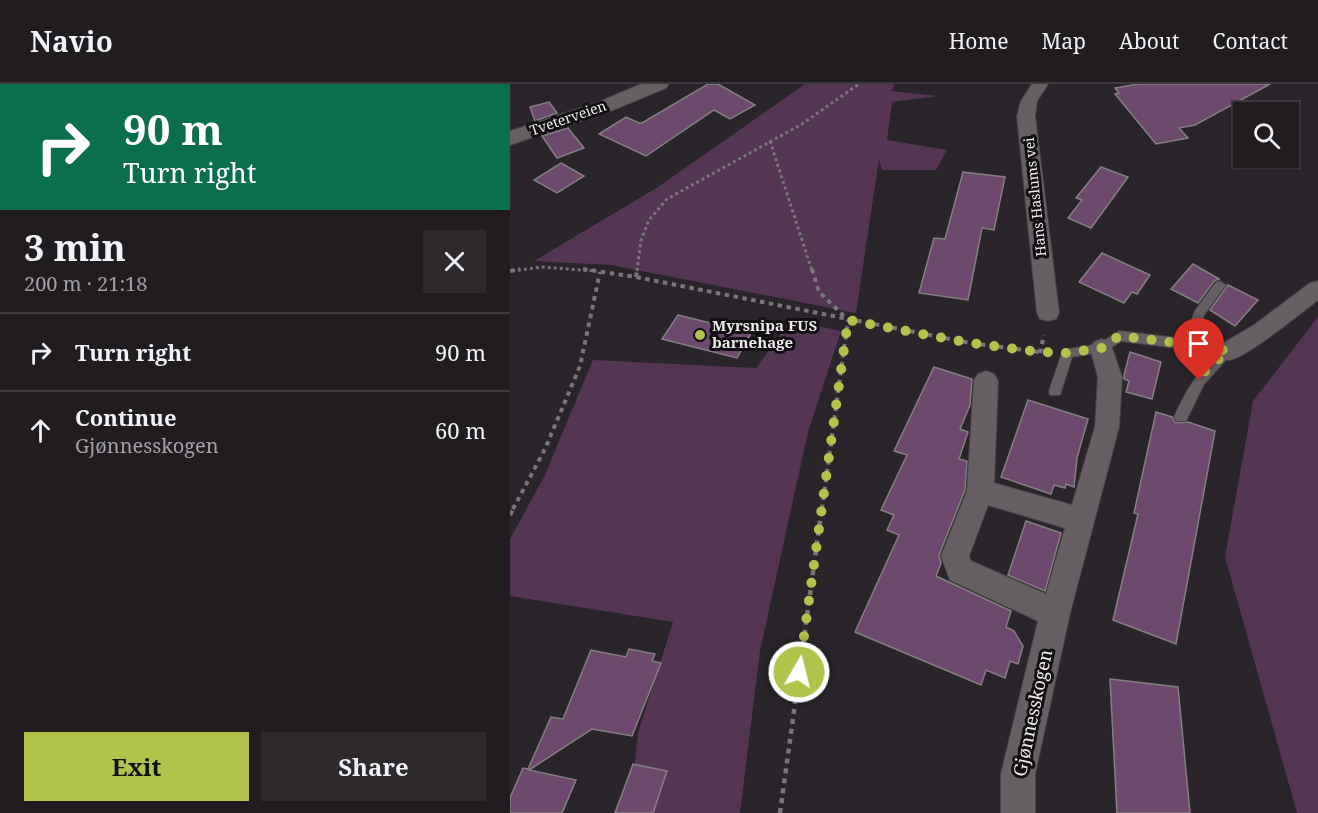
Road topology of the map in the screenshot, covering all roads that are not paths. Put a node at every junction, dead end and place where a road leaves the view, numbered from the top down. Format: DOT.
graph roads {
  1 [pos="659,84"];
  2 [pos="1040,84"];
  3 [pos="510,138"];
  4 [pos="1220,285"];
  5 [pos="1318,289"];
  6 [pos="1048,313"];
  7 [pos="1204,346"];
  8 [pos="1102,348"];
  9 [pos="1228,351"];
  10 [pos="986,381"];
  11 [pos="1055,392"];
  12 [pos="1181,417"];
  13 [pos="980,491"];
  14 [pos="1080,520"];
  15 [pos="1055,613"];
  16 [pos="1018,813"];
  1 -- 3 [label="street, Tveterveien"];
  2 -- 6 [label="street, Hans Haslums vei"];
  4 -- 7 [label="lane"];
  5 -- 9 [label="street"];
  7 -- 8 [label="lane"];
  7 -- 9 [label="lane"];
  8 -- 11 [label="lane"];
  8 -- 14 [label="street, Gjønnesskogen"];
  9 -- 12 [label="lane"];
  10 -- 13 [label="street"];
  13 -- 14 [label="street"];
  13 -- 15 [label="street"];
  14 -- 15 [label="street, Gjønnesskogen"];
  15 -- 16 [label="street, Gjønnesskogen"];
}
